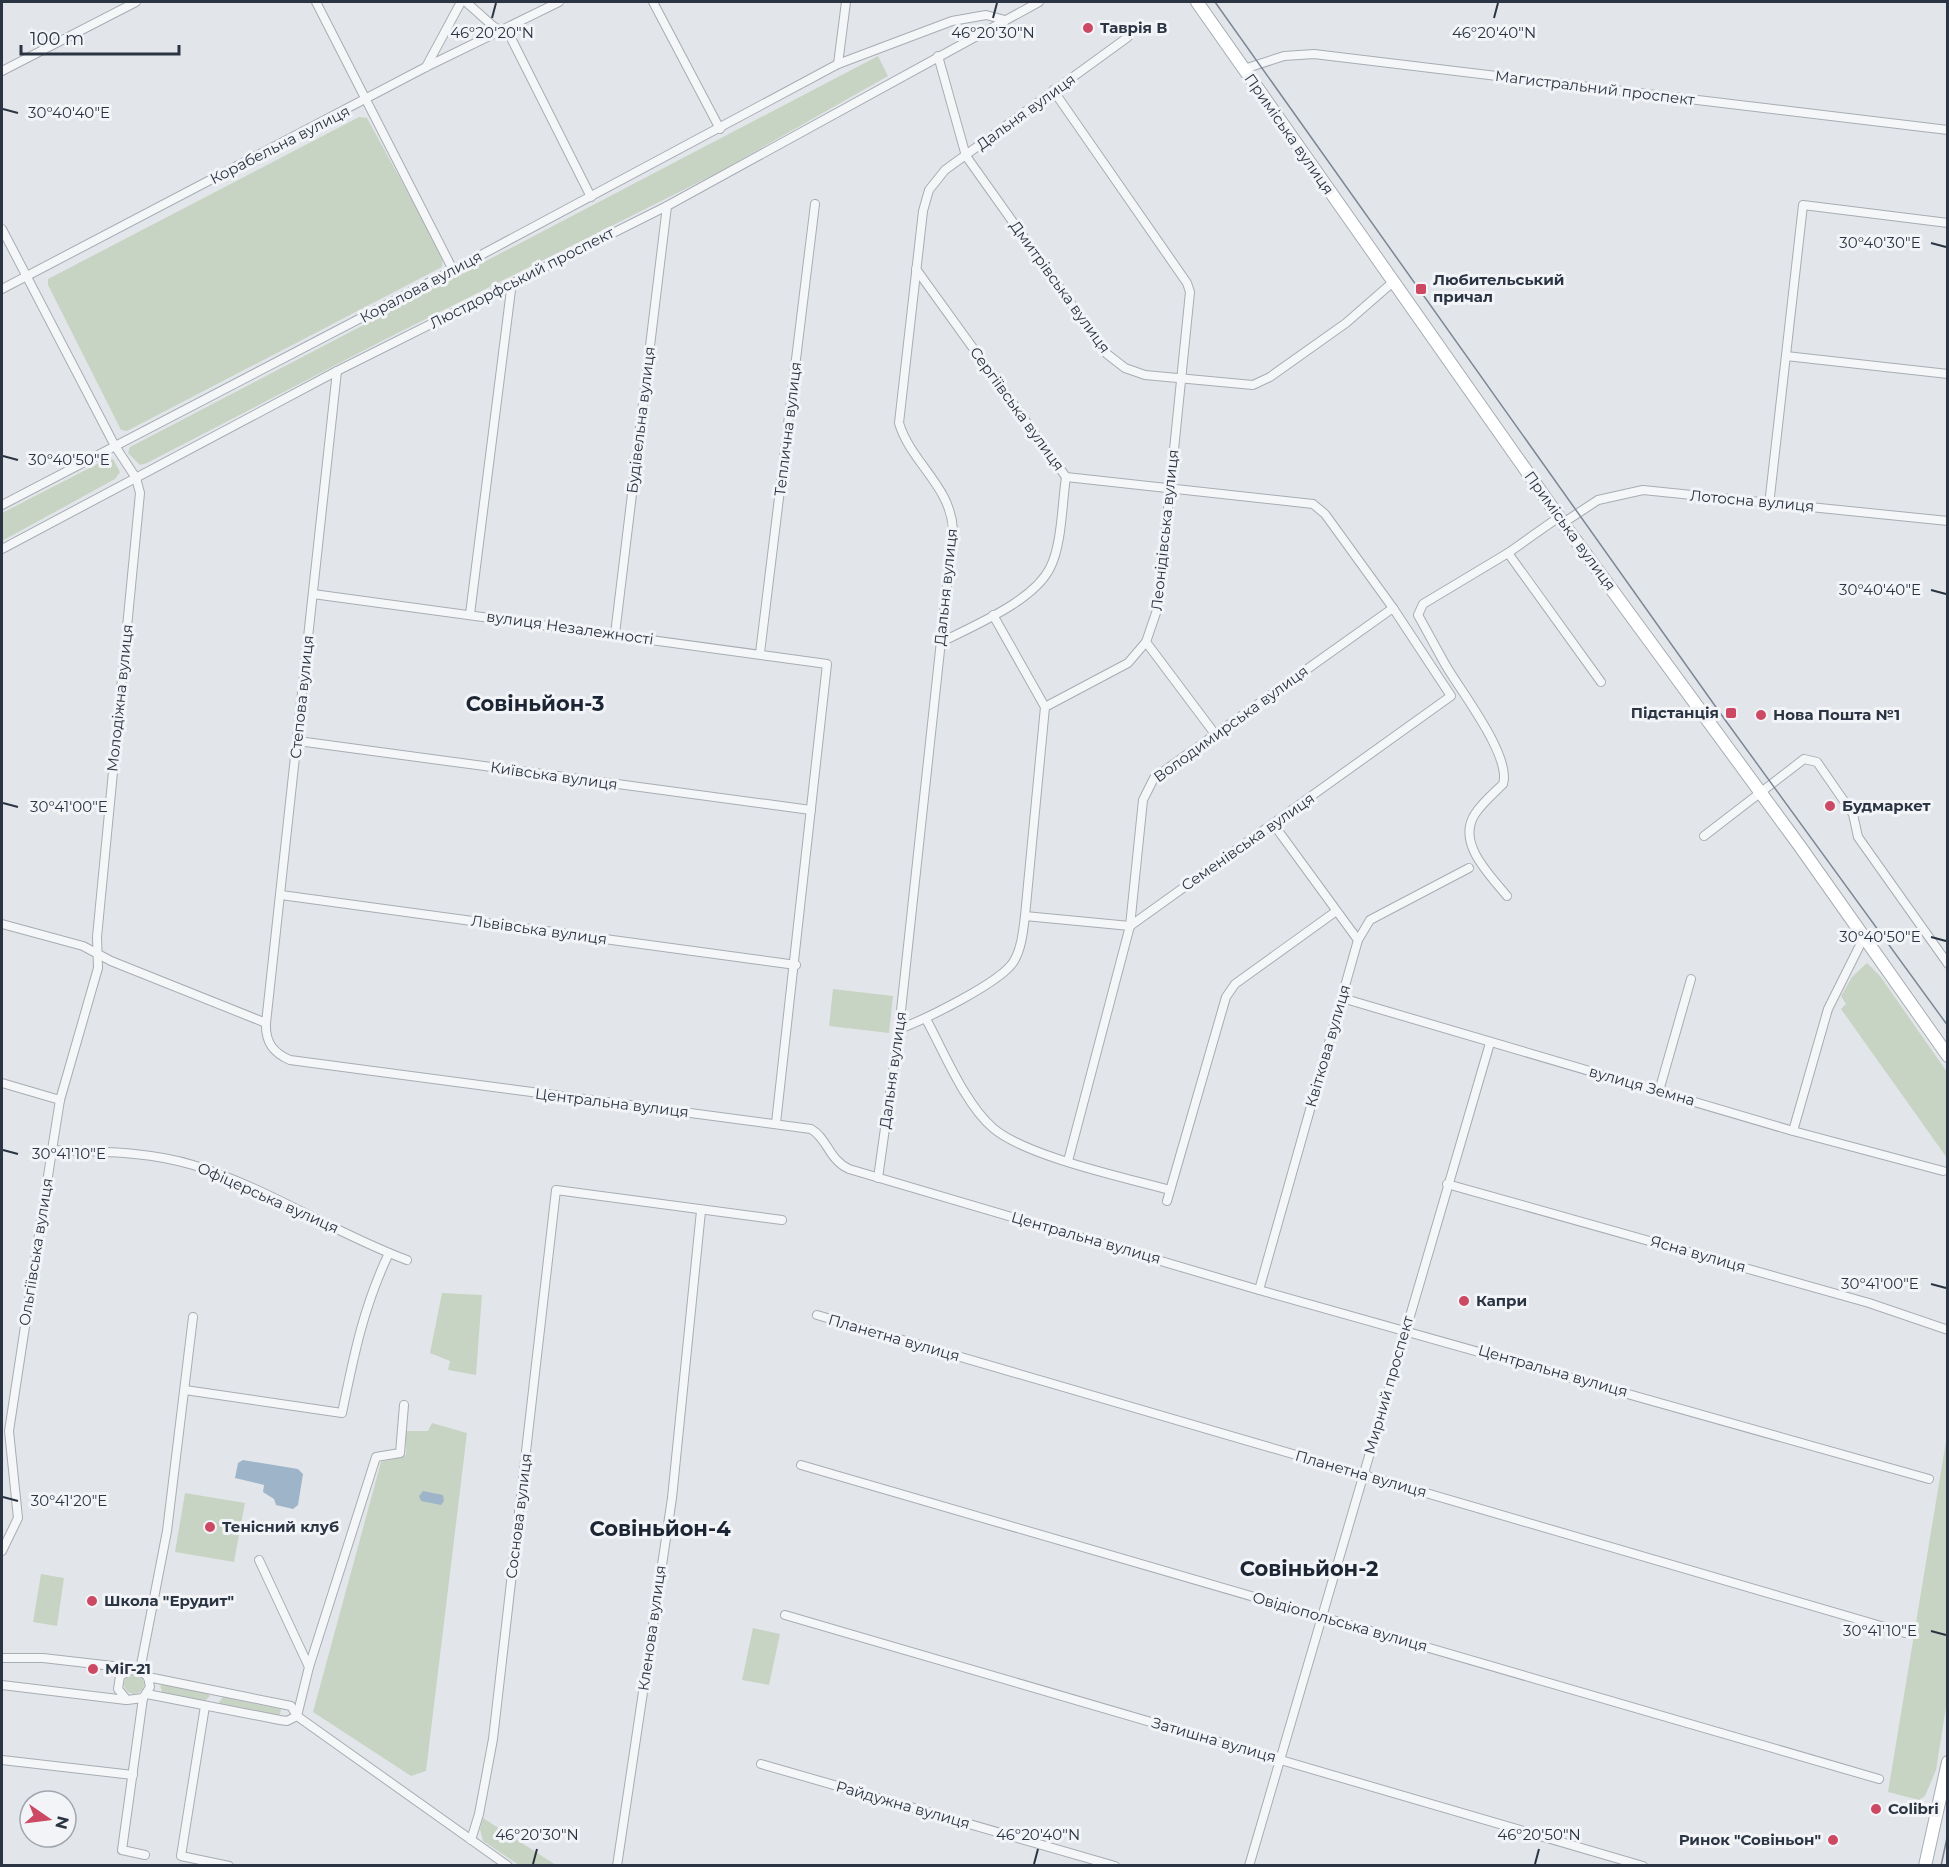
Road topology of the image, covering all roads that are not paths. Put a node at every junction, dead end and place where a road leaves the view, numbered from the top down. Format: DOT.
graph roads {
  1 [pos="136,2"];
  2 [pos="316,2"];
  3 [pos="461,2"];
  4 [pos="466,2"];
  5 [pos="559,2"];
  6 [pos="653,2"];
  7 [pos="846,2"];
  8 [pos="1040,2"];
  9 [pos="1197,2"];
  10 [pos="1005,20"];
  11 [pos="502,31"];
  12 [pos="1128,37"];
  13 [pos="938,56"];
  14 [pos="838,64"];
  15 [pos="426,67"];
  16 [pos="1244,69"];
  17 [pos="2,71"];
  18 [pos="1053,90"];
  19 [pos="368,100"];
  20 [pos="720,129"];
  21 [pos="1947,130"];
  22 [pos="966,156"];
  23 [pos="591,197"];
  24 [pos="815,204"];
  25 [pos="667,206"];
  26 [pos="1947,223"];
  27 [pos="2,229"];
  28 [pos="916,269"];
  29 [pos="453,270"];
  30 [pos="26,277"];
  31 [pos="512,282"];
  32 [pos="1393,282"];
  33 [pos="2,290"];
  34 [pos="1786,357"];
  35 [pos="337,372"];
  36 [pos="1947,374"];
  37 [pos="1182,379"];
  38 [pos="115,446"];
  39 [pos="1066,477"];
  40 [pos="136,478"];
  41 [pos="1170,486"];
  42 [pos="2,505"];
  43 [pos="1769,505"];
  44 [pos="1561,520"];
  45 [pos="1947,521"];
  46 [pos="2,549"];
  47 [pos="1508,554"];
  48 [pos="313,594"];
  49 [pos="1393,608"];
  50 [pos="470,614"];
  51 [pos="993,615"];
  52 [pos="615,634"];
  53 [pos="1146,642"];
  54 [pos="940,643"];
  55 [pos="760,653"];
  56 [pos="1601,682"];
  57 [pos="1451,696"];
  58 [pos="1045,706"];
  59 [pos="1215,734"];
  60 [pos="298,741"];
  61 [pos="1760,792"];
  62 [pos="810,810"];
  63 [pos="1274,825"];
  64 [pos="1704,837"];
  65 [pos="1469,868"];
  66 [pos="281,896"];
  67 [pos="1507,896"];
  68 [pos="1335,912"];
  69 [pos="1025,916"];
  70 [pos="2,924"];
  71 [pos="1130,926"];
  72 [pos="1863,939"];
  73 [pos="1358,940"];
  74 [pos="97,953"];
  75 [pos="1947,963"];
  76 [pos="796,965"];
  77 [pos="1691,979"];
  78 [pos="1342,998"];
  79 [pos="926,1019"];
  80 [pos="266,1023"];
  81 [pos="899,1029"];
  82 [pos="1490,1043"];
  83 [pos="1947,1056"];
  84 [pos="2,1083"];
  85 [pos="1659,1090"];
  86 [pos="60,1100"];
  87 [pos="776,1123"];
  88 [pos="1793,1131"];
  89 [pos="51,1150"];
  90 [pos="1068,1161"];
  91 [pos="1943,1172"];
  92 [pos="878,1178"];
  93 [pos="1447,1184"];
  94 [pos="1170,1190"];
  95 [pos="1167,1201"];
  96 [pos="701,1211"];
  97 [pos="782,1220"];
  98 [pos="388,1253"];
  99 [pos="407,1260"];
  100 [pos="1259,1290"];
  101 [pos="817,1315"];
  102 [pos="193,1317"];
  103 [pos="1404,1329"];
  104 [pos="1947,1330"];
  105 [pos="185,1390"];
  106 [pos="404,1405"];
  107 [pos="801,1465"];
  108 [pos="1363,1474"];
  109 [pos="1929,1479"];
  110 [pos="2,1551"];
  111 [pos="259,1560"];
  112 [pos="785,1615"];
  113 [pos="1322,1616"];
  114 [pos="1905,1634"];
  115 [pos="2,1658"];
  116 [pos="309,1666"];
  117 [pos="133,1670"];
  118 [pos="148,1677"];
  119 [pos="2,1685"];
  120 [pos="147,1693"];
  121 [pos="125,1698"];
  122 [pos="205,1706"];
  123 [pos="297,1716"];
  124 [pos="1281,1759"];
  125 [pos="2,1760"];
  126 [pos="1947,1762"];
  127 [pos="761,1764"];
  128 [pos="132,1775"];
  129 [pos="1879,1779"];
  130 [pos="471,1840"];
  131 [pos="145,1855"];
  132 [pos="229,1866"];
  133 [pos="508,1866"];
  134 [pos="617,1866"];
  135 [pos="1115,1866"];
  136 [pos="1249,1866"];
  137 [pos="1643,1866"];
  138 [pos="1925,1866"];
  1 -- 17 [label="street"];
  2 -- 19 [label="street"];
  3 -- 15 [label="street"];
  4 -- 11 [label="street"];
  5 -- 11 [label="street, Корабельна вулиця"];
  6 -- 20 [label="street"];
  7 -- 14 [label="street"];
  8 -- 10 [label="street, Люстдорфський проспект"];
  9 -- 16 [label="street, Приміська вулиця"];
  10 -- 13 [label="street, Люстдорфський проспект"];
  10 -- 14 [label="street, Коралова вулиця"];
  11 -- 15 [label="street, Корабельна вулиця"];
  11 -- 23 [label="street"];
  12 -- 18 [label="street, Дальня вулиця"];
  13 -- 22 [label="street, Дмитрівська вулиця"];
  13 -- 25 [label="street, Люстдорфський проспект"];
  14 -- 20 [label="street, Коралова вулиця"];
  15 -- 19 [label="street, Корабельна вулиця"];
  16 -- 21 [label="street, Магистральний проспект"];
  16 -- 32 [label="street, Приміська вулиця"];
  18 -- 22 [label="street, Дальня вулиця"];
  18 -- 37 [label="street, Леонідівська вулиця"];
  19 -- 29 [label="street"];
  19 -- 30 [label="street, Корабельна вулиця"];
  20 -- 23 [label="street, Коралова вулиця"];
  22 -- 28 [label="street, Дальня вулиця"];
  22 -- 37 [label="street, Дмитрівська вулиця"];
  23 -- 29 [label="street, Коралова вулиця"];
  24 -- 55 [label="street, Теплична вулиця"];
  25 -- 31 [label="street, Люстдорфський проспект"];
  25 -- 52 [label="street, Будівельна вулиця"];
  26 -- 34 [label="street"];
  27 -- 30 [label="street"];
  28 -- 39 [label="street, Сергіївська вулиця"];
  28 -- 54 [label="street, Дальня вулиця"];
  29 -- 38 [label="street, Коралова вулиця"];
  30 -- 33 [label="street, Корабельна вулиця"];
  30 -- 38 [label="street"];
  31 -- 35 [label="street, Люстдорфський проспект"];
  31 -- 50 [label="street"];
  32 -- 37 [label="street, Дмитрівська вулиця"];
  32 -- 44 [label="street, Приміська вулиця"];
  34 -- 36 [label="street"];
  34 -- 43 [label="street"];
  35 -- 40 [label="street, Люстдорфський проспект"];
  35 -- 48 [label="street, Степова вулиця"];
  37 -- 41 [label="street, Леонідівська вулиця"];
  38 -- 40 [label="street"];
  38 -- 42 [label="street, Коралова вулиця"];
  39 -- 41 [label="street, Сергіївська вулиця"];
  39 -- 51 [label="street"];
  40 -- 46 [label="street, Люстдорфський проспект"];
  40 -- 74 [label="street, Молодіжна вулиця"];
  41 -- 49 [label="street, Сергіївська вулиця"];
  41 -- 53 [label="street, Леонідівська вулиця"];
  43 -- 44 [label="street, Лотосна вулиця"];
  43 -- 45 [label="street, Лотосна вулиця"];
  44 -- 47 [label="street, Лотосна вулиця"];
  44 -- 61 [label="street, Приміська вулиця"];
  47 -- 56 [label="street"];
  47 -- 67 [label="street, Лотосна вулиця"];
  48 -- 50 [label="street, вулиця Незалежності"];
  48 -- 60 [label="street, Степова вулиця"];
  49 -- 57 [label="street, Сергіївська вулиця"];
  49 -- 59 [label="street, Володимирська вулиця"];
  50 -- 52 [label="street, вулиця Незалежності"];
  51 -- 54 [label="street"];
  51 -- 58 [label="street"];
  52 -- 55 [label="street, вулиця Незалежності"];
  53 -- 58 [label="street, Леонідівська вулиця"];
  53 -- 59 [label="street"];
  54 -- 81 [label="street, Дальня вулиця"];
  55 -- 62 [label="street, вулиця Незалежності"];
  57 -- 63 [label="street, Семенівська вулиця"];
  58 -- 69 [label="street"];
  59 -- 71 [label="street, Володимирська вулиця"];
  60 -- 62 [label="street, Київська вулиця"];
  60 -- 66 [label="street, Степова вулиця"];
  61 -- 64 [label="street"];
  61 -- 72 [label="street, Приміська вулиця"];
  61 -- 75 [label="street"];
  62 -- 76 [label="street"];
  63 -- 68 [label="street"];
  63 -- 71 [label="street, Семенівська вулиця"];
  65 -- 73 [label="street"];
  66 -- 76 [label="street, Львівська вулиця"];
  66 -- 80 [label="street, Степова вулиця"];
  68 -- 73 [label="street"];
  68 -- 94 [label="street"];
  69 -- 71 [label="street"];
  69 -- 79 [label="street"];
  70 -- 74 [label="street"];
  71 -- 90 [label="street, Володимирська вулиця"];
  72 -- 83 [label="street, Приміська вулиця"];
  72 -- 88 [label="street"];
  73 -- 78 [label="street, Квіткова вулиця"];
  74 -- 80 [label="street"];
  74 -- 86 [label="street, Ольгіївська вулиця"];
  76 -- 87 [label="street"];
  77 -- 85 [label="street"];
  78 -- 82 [label="street, вулиця Земна"];
  78 -- 100 [label="street, Квіткова вулиця"];
  79 -- 81 [label="street"];
  79 -- 90 [label="street"];
  80 -- 87 [label="street, Центральна вулиця"];
  81 -- 92 [label="street, Дальня вулиця"];
  82 -- 85 [label="street, вулиця Земна"];
  82 -- 93 [label="street, Мирний проспект"];
  84 -- 86 [label="street"];
  85 -- 88 [label="street, вулиця Земна"];
  86 -- 89 [label="street, Ольгіївська вулиця"];
  87 -- 92 [label="street, Центральна вулиця"];
  88 -- 91 [label="street, вулиця Земна"];
  89 -- 98 [label="street, Офіцерська вулиця"];
  89 -- 110 [label="street, Ольгіївська вулиця"];
  90 -- 94 [label="street"];
  92 -- 100 [label="street, Центральна вулиця"];
  93 -- 103 [label="street, Мирний проспект"];
  93 -- 104 [label="street, Ясна вулиця"];
  94 -- 95 [label="street"];
  96 -- 97 [label="street"];
  96 -- 130 [label="street, Соснова вулиця"];
  96 -- 134 [label="street, Кленова вулиця"];
  98 -- 99 [label="street, Офіцерська вулиця"];
  98 -- 105 [label="street"];
  100 -- 103 [label="street, Центральна вулиця"];
  101 -- 108 [label="street, Планетна вулиця"];
  102 -- 105 [label="street"];
  103 -- 108 [label="street, Мирний проспект"];
  103 -- 109 [label="street, Центральна вулиця"];
  105 -- 117 [label="street"];
  106 -- 116 [label="street"];
  107 -- 113 [label="street, Овідіопольська вулиця"];
  108 -- 113 [label="street, Мирний проспект"];
  108 -- 114 [label="street, Планетна вулиця"];
  111 -- 116 [label="street"];
  112 -- 124 [label="street, Затишна вулиця"];
  113 -- 124 [label="street, Мирний проспект"];
  113 -- 129 [label="street, Овідіопольська вулиця"];
  115 -- 117 [label="street"];
  116 -- 123 [label="street"];
  117 -- 118 [label="street"];
  117 -- 121 [label="street"];
  118 -- 120 [label="street"];
  118 -- 123 [label="street"];
  119 -- 121 [label="street"];
  120 -- 121 [label="street"];
  120 -- 122 [label="street"];
  120 -- 128 [label="street"];
  122 -- 123 [label="street"];
  122 -- 132 [label="street"];
  123 -- 130 [label="street"];
  124 -- 136 [label="street, Мирний проспект"];
  124 -- 137 [label="street, Затишна вулиця"];
  125 -- 128 [label="street"];
  126 -- 138 [label="street"];
  127 -- 135 [label="street, Райдужна вулиця"];
  128 -- 131 [label="street"];
  130 -- 133 [label="street"];
}
